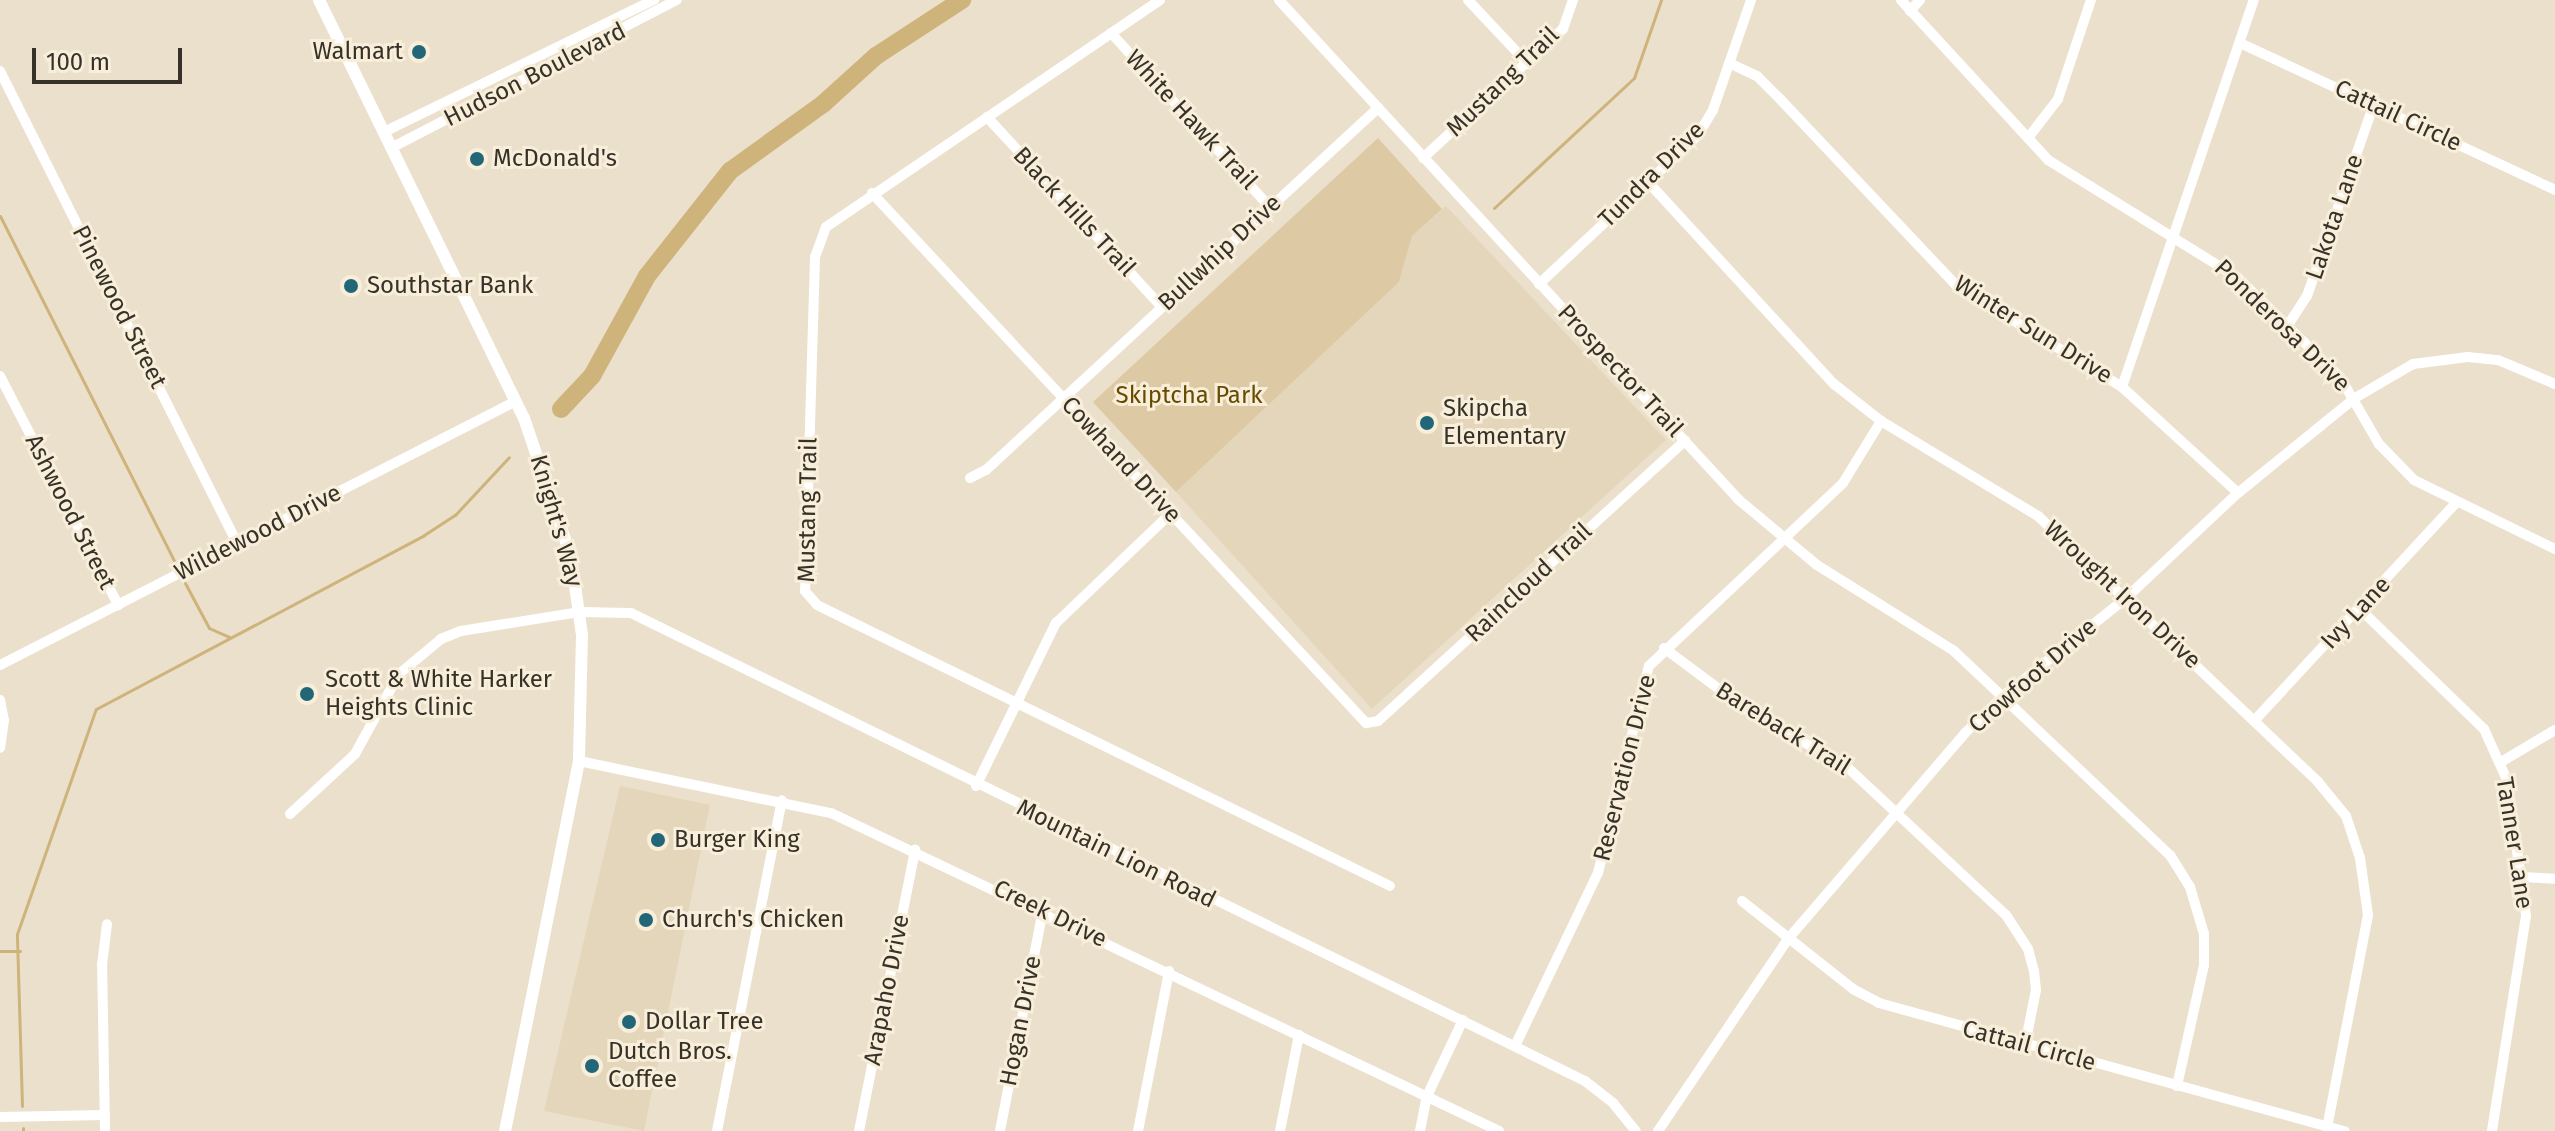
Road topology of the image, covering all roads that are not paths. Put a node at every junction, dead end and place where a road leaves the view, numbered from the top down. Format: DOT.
graph roads {
  1 [pos="319,0"];
  2 [pos="654,0"];
  3 [pos="677,0"];
  4 [pos="1160,0"];
  5 [pos="1279,0"];
  6 [pos="1468,0"];
  7 [pos="1573,0"];
  8 [pos="1751,0"];
  9 [pos="1901,0"];
  10 [pos="1920,0"];
  11 [pos="2091,0"];
  12 [pos="2254,0"];
  13 [pos="1910,11"];
  14 [pos="625,22"];
  15 [pos="1111,33"];
  16 [pos="2240,43"];
  17 [pos="533,60"];
  18 [pos="1729,63"];
  19 [pos="1528,64"];
  20 [pos="0,71"];
  21 [pos="538,72"];
  22 [pos="466,91"];
  23 [pos="2374,104"];
  24 [pos="474,106"];
  25 [pos="1378,108"];
  26 [pos="987,117"];
  27 [pos="384,132"];
  28 [pos="2028,138"];
  29 [pos="391,148"];
  30 [pos="1423,158"];
  31 [pos="1648,182"];
  32 [pos="2555,190"];
  33 [pos="872,193"];
  34 [pos="1270,207"];
  35 [pos="2175,236"];
  36 [pos="1539,284"];
  37 [pos="1162,307"];
  38 [pos="2288,325"];
  39 [pos="0,376"];
  40 [pos="2555,384"];
  41 [pos="2122,387"];
  42 [pos="2355,398"];
  43 [pos="1063,399"];
  44 [pos="516,401"];
  45 [pos="1881,421"];
  46 [pos="1685,441"];
  47 [pos="970,478"];
  48 [pos="2238,493"];
  49 [pos="2456,503"];
  50 [pos="1171,513"];
  51 [pos="1782,539"];
  52 [pos="237,543"];
  53 [pos="2555,549"];
  54 [pos="2126,598"];
  55 [pos="118,605"];
  56 [pos="2360,609"];
  57 [pos="580,612"];
  58 [pos="1664,648"];
  59 [pos="0,665"];
  60 [pos="2002,697"];
  61 [pos="0,700"];
  62 [pos="1016,705"];
  63 [pos="2254,721"];
  64 [pos="1372,723"];
  65 [pos="2555,730"];
  66 [pos="0,748"];
  67 [pos="579,761"];
  68 [pos="2501,762"];
  69 [pos="976,786"];
  70 [pos="782,800"];
  71 [pos="1900,813"];
  72 [pos="290,814"];
  73 [pos="915,850"];
  74 [pos="2522,877"];
  75 [pos="2555,879"];
  76 [pos="1390,886"];
  77 [pos="1742,901"];
  78 [pos="1043,910"];
  79 [pos="107,924"];
  80 [pos="1788,939"];
  81 [pos="1169,971"];
  82 [pos="1463,1020"];
  83 [pos="1299,1035"];
  84 [pos="2025,1045"];
  85 [pos="1515,1046"];
  86 [pos="2177,1086"];
  87 [pos="1427,1096"];
  88 [pos="105,1115"];
  89 [pos="0,1117"];
  90 [pos="2327,1127"];
  91 [pos="105,1131"];
  92 [pos="505,1131"];
  93 [pos="717,1131"];
  94 [pos="859,1131"];
  95 [pos="1000,1131"];
  96 [pos="1138,1131"];
  97 [pos="1280,1131"];
  98 [pos="1420,1131"];
  99 [pos="1499,1131"];
  100 [pos="1636,1131"];
  101 [pos="1658,1131"];
  102 [pos="2345,1131"];
  103 [pos="2492,1131"];
  1 -- 27 [label="main road, Knight's Way"];
  2 -- 14 [label="street, Hudson Boulevard"];
  3 -- 14 [label="street, Hudson Boulevard"];
  4 -- 15 [label="street, Mustang Trail"];
  5 -- 25 [label="street, Prospector Trail"];
  6 -- 19 [label="street"];
  7 -- 19 [label="street, Mustang Trail"];
  8 -- 18 [label="street, Tundra Drive"];
  9 -- 13 [label="street, Ponderosa Drive"];
  10 -- 13 [label="street"];
  11 -- 28 [label="street"];
  12 -- 16 [label="street"];
  13 -- 28 [label="street, Ponderosa Drive"];
  14 -- 17 [label="street, Hudson Boulevard"];
  14 -- 21 [label="street, Hudson Boulevard"];
  15 -- 26 [label="street, Mustang Trail"];
  15 -- 34 [label="street, White Hawk Trail"];
  16 -- 23 [label="street, Cattail Circle"];
  16 -- 35 [label="street"];
  17 -- 21 [label="street"];
  17 -- 22 [label="street, Hudson Boulevard"];
  18 -- 31 [label="street, Tundra Drive"];
  18 -- 41 [label="street, Winter Sun Drive"];
  19 -- 30 [label="street, Mustang Trail"];
  20 -- 52 [label="street, Pinewood Street"];
  21 -- 24 [label="street, Hudson Boulevard"];
  22 -- 24 [label="street"];
  22 -- 27 [label="street, Hudson Boulevard"];
  23 -- 32 [label="street, Cattail Circle"];
  23 -- 38 [label="street, Lakota Lane"];
  24 -- 29 [label="street, Hudson Boulevard"];
  25 -- 30 [label="street, Prospector Trail"];
  25 -- 34 [label="street, Bullwhip Drive"];
  26 -- 33 [label="street, Mustang Trail"];
  26 -- 37 [label="street, Black Hills Trail"];
  27 -- 29 [label="main road, Knight's Way"];
  28 -- 35 [label="street, Ponderosa Drive"];
  29 -- 44 [label="main road, Knight's Way"];
  30 -- 36 [label="street, Prospector Trail"];
  31 -- 36 [label="street, Tundra Drive"];
  31 -- 45 [label="street, Wrought Iron Drive"];
  33 -- 43 [label="street, Cowhand Drive"];
  33 -- 62 [label="street, Mustang Trail"];
  34 -- 37 [label="street, Bullwhip Drive"];
  35 -- 38 [label="street, Ponderosa Drive"];
  35 -- 41 [label="street"];
  36 -- 46 [label="street, Prospector Trail"];
  37 -- 43 [label="street, Bullwhip Drive"];
  38 -- 42 [label="street, Ponderosa Drive"];
  39 -- 55 [label="street, Ashwood Street"];
  40 -- 42 [label="street, Crowfoot Drive"];
  41 -- 48 [label="street, Winter Sun Drive"];
  42 -- 48 [label="street, Crowfoot Drive"];
  42 -- 49 [label="street, Ponderosa Drive"];
  43 -- 47 [label="street, Bullwhip Drive"];
  43 -- 50 [label="street, Cowhand Drive"];
  44 -- 52 [label="street, Wildewood Drive"];
  44 -- 57 [label="main road, Knight's Way"];
  45 -- 51 [label="street, Reservation Drive"];
  45 -- 54 [label="street, Wrought Iron Drive"];
  46 -- 51 [label="street, Prospector Trail"];
  46 -- 64 [label="street, Raincloud Trail"];
  48 -- 54 [label="street, Crowfoot Drive"];
  49 -- 53 [label="street, Ponderosa Drive"];
  49 -- 56 [label="street, Ivy Lane"];
  50 -- 62 [label="street"];
  50 -- 64 [label="street, Cowhand Drive"];
  51 -- 58 [label="street, Reservation Drive"];
  51 -- 60 [label="street, Prospector Trail"];
  52 -- 55 [label="street, Wildewood Drive"];
  54 -- 60 [label="street, Crowfoot Drive"];
  54 -- 63 [label="street, Wrought Iron Drive"];
  55 -- 59 [label="street, Wildewood Drive"];
  56 -- 63 [label="street, Ivy Lane"];
  56 -- 68 [label="street, Tanner Lane"];
  57 -- 67 [label="main road, Knight's Way"];
  57 -- 69 [label="street, Mountain Lion Road"];
  57 -- 72 [label="street, Mountain Lion Road"];
  58 -- 71 [label="street, Bareback Trail"];
  58 -- 85 [label="street, Reservation Drive"];
  60 -- 71 [label="street, Crowfoot Drive"];
  60 -- 86 [label="street, Prospector Trail"];
  61 -- 66 [label="street"];
  62 -- 69 [label="street"];
  62 -- 76 [label="street, Mustang Trail"];
  63 -- 90 [label="street, Wrought Iron Drive"];
  65 -- 68 [label="street"];
  67 -- 70 [label="street, Creek Drive"];
  67 -- 92 [label="main road, Knight's Way"];
  68 -- 74 [label="street, Tanner Lane"];
  69 -- 82 [label="street, Mountain Lion Road"];
  70 -- 73 [label="street, Creek Drive"];
  70 -- 93 [label="street"];
  71 -- 80 [label="street, Crowfoot Drive"];
  71 -- 84 [label="street, Bareback Trail"];
  73 -- 78 [label="street, Creek Drive"];
  73 -- 94 [label="street, Arapaho Drive"];
  74 -- 75 [label="street"];
  74 -- 103 [label="street, Tanner Lane"];
  77 -- 80 [label="street, Cattail Circle"];
  78 -- 81 [label="street, Creek Drive"];
  78 -- 95 [label="street, Hogan Drive"];
  79 -- 88 [label="street"];
  80 -- 84 [label="street, Cattail Circle"];
  80 -- 101 [label="street, Crowfoot Drive"];
  81 -- 83 [label="street, Creek Drive"];
  81 -- 96 [label="street"];
  82 -- 85 [label="street, Mountain Lion Road"];
  82 -- 87 [label="street"];
  83 -- 87 [label="street, Creek Drive"];
  83 -- 97 [label="street"];
  84 -- 86 [label="street, Cattail Circle"];
  85 -- 100 [label="street, Mountain Lion Road"];
  86 -- 90 [label="street, Cattail Circle"];
  87 -- 98 [label="street"];
  87 -- 99 [label="street, Creek Drive"];
  88 -- 89 [label="street"];
  88 -- 91 [label="street"];
  90 -- 102 [label="street, Cattail Circle"];
}
